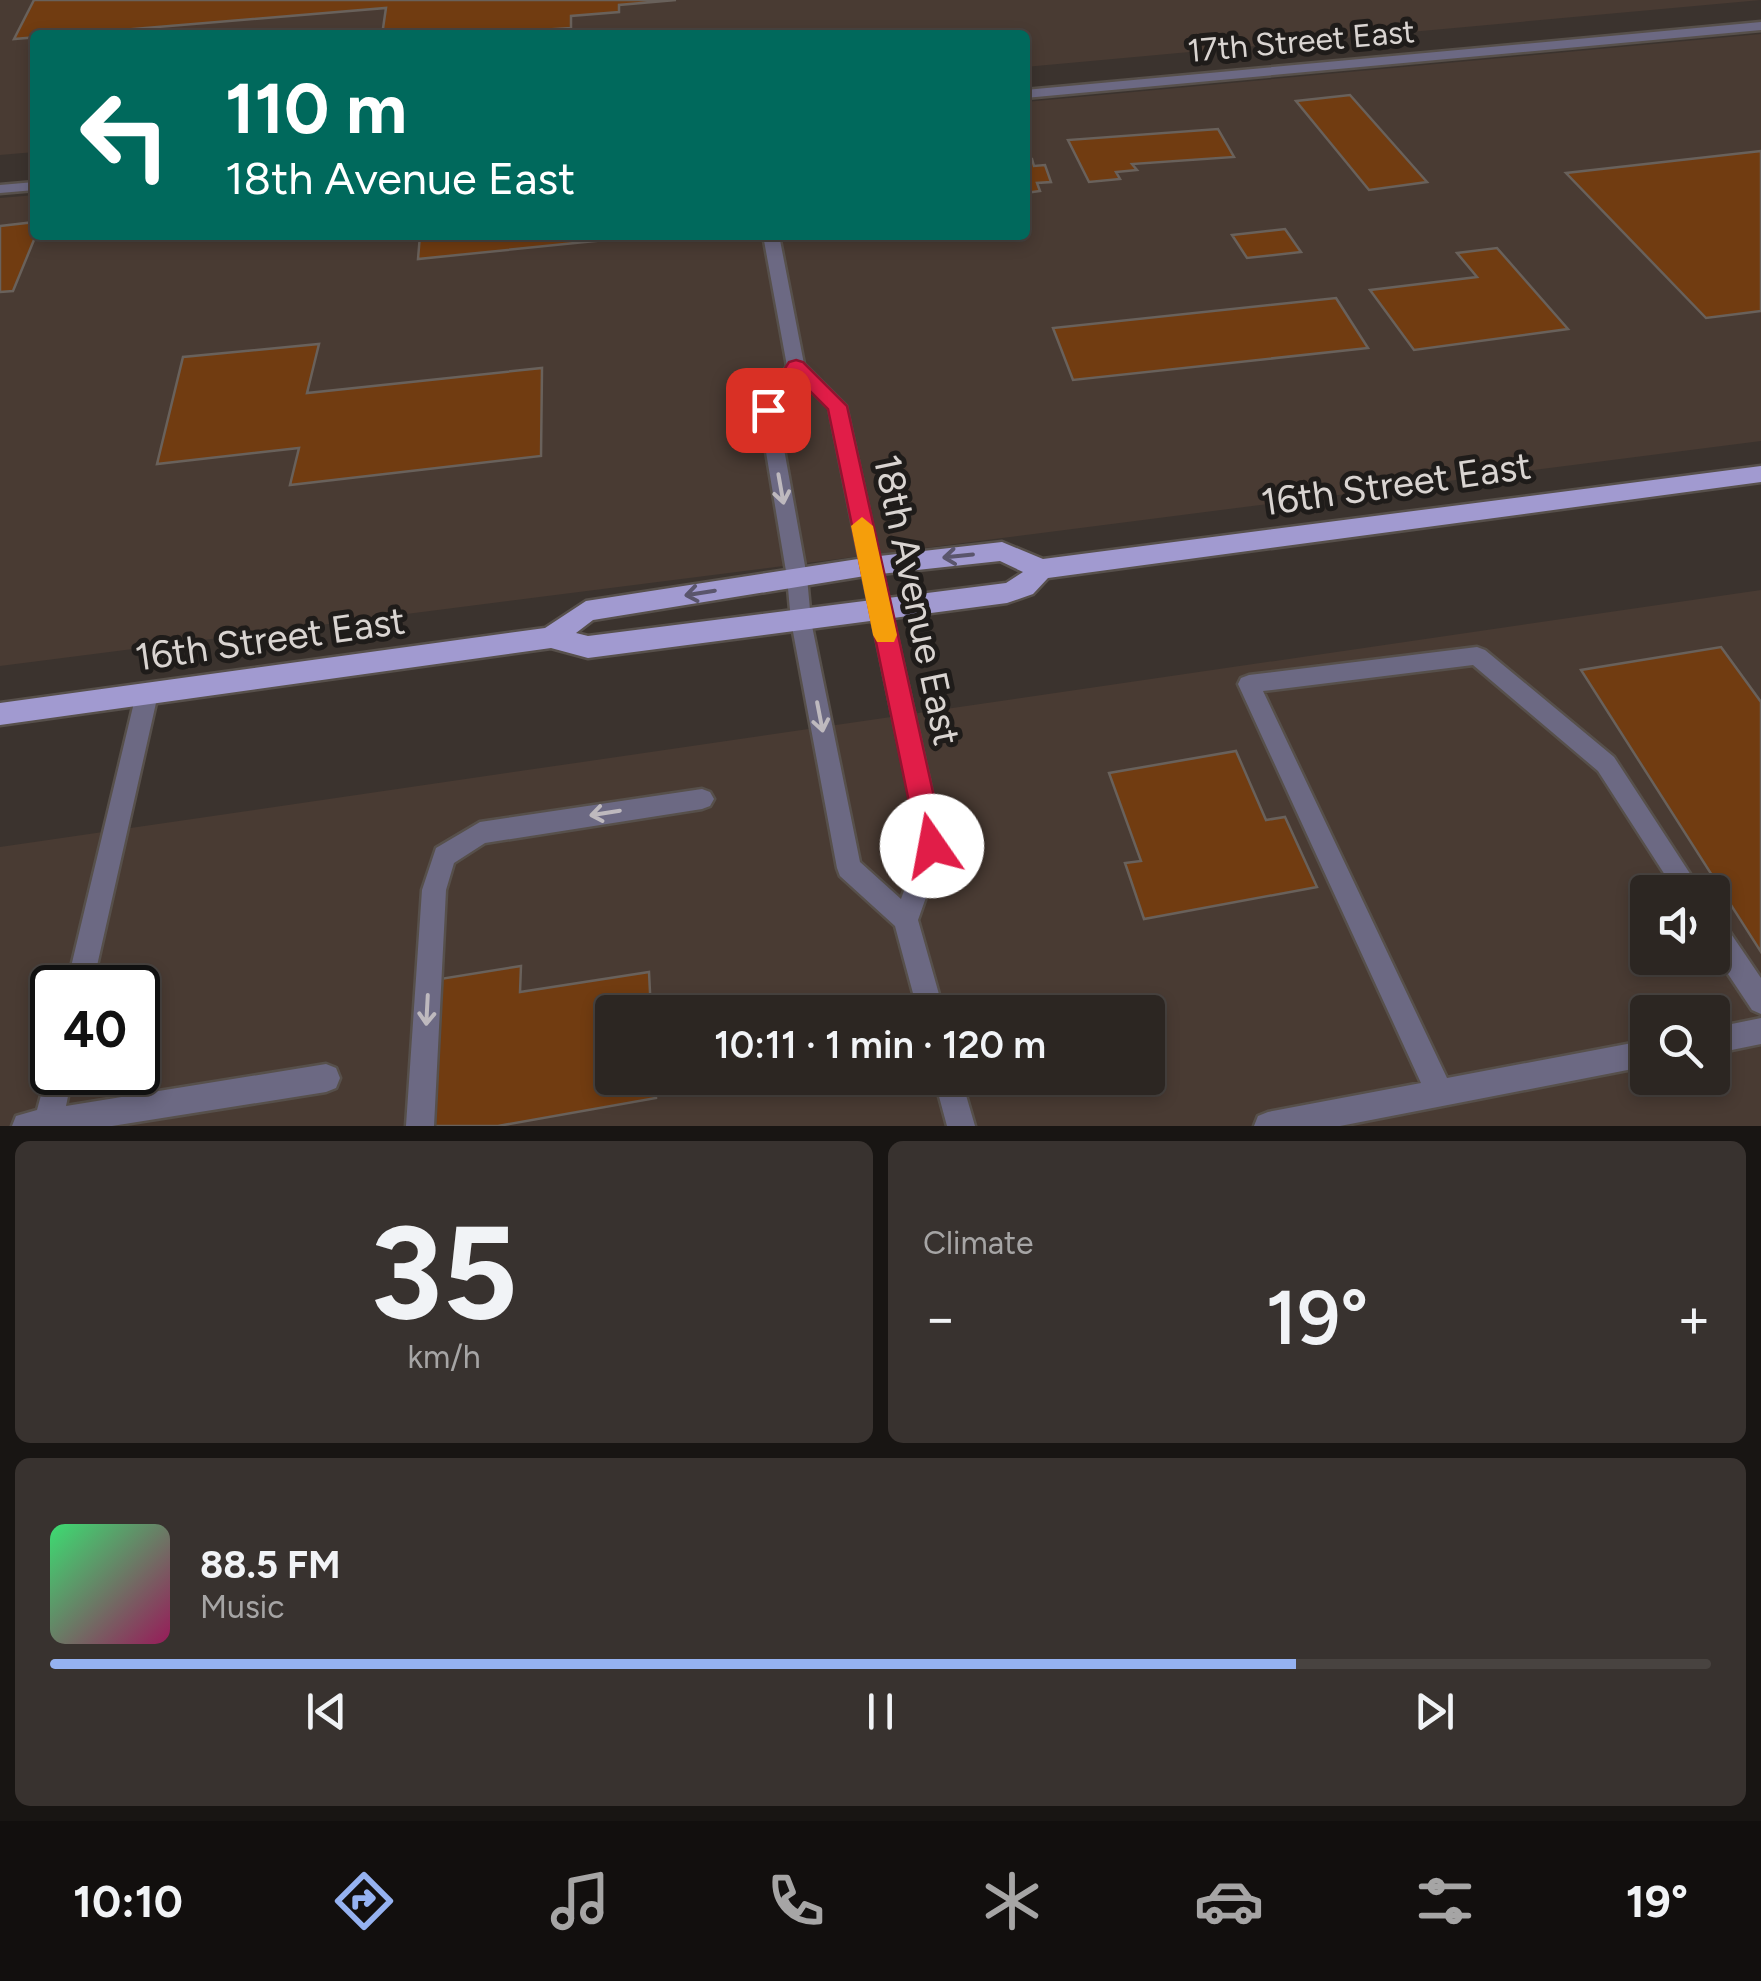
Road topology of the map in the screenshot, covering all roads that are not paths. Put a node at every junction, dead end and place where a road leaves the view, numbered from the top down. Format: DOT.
graph roads {
  1 [pos="1761,26"];
  2 [pos="1030,94"];
  3 [pos="30,186"];
  4 [pos="0,189"];
  5 [pos="772,240"];
  6 [pos="796,366"];
  7 [pos="1761,474"];
  8 [pos="871,566"];
  9 [pos="1040,569"];
  10 [pos="797,577"];
  11 [pos="880,611"];
  12 [pos="801,621"];
  13 [pos="551,638"];
  14 [pos="147,694"];
  15 [pos="0,714"];
  16 [pos="702,798"];
  17 [pos="1679,875"];
  18 [pos="906,920"];
  19 [pos="1730,954"];
  20 [pos="84,965"];
  21 [pos="926,995"];
  22 [pos="1761,1001"];
  23 [pos="1761,1031"];
  24 [pos="1730,1037"];
  25 [pos="1630,1056"];
  26 [pos="326,1078"];
  27 [pos="1440,1093"];
  28 [pos="51,1095"];
  29 [pos="953,1095"];
  30 [pos="40,1124"];
  31 [pos="420,1126"];
  32 [pos="961,1126"];
  33 [pos="1268,1126"];
  1 -- 2 [label="street, 17th Street East"];
  3 -- 4 [label="street"];
  5 -- 6 [label="street"];
  6 -- 8 [label="street, 18th Avenue East"];
  6 -- 10 [label="street, one-way"];
  7 -- 9 [label="main road, 16th Street East"];
  9 -- 8 [label="main road, 16th Street East, one-way"];
  8 -- 10 [label="main road, 16th Street East"];
  8 -- 11 [label="street, 18th Avenue East"];
  9 -- 11 [label="main road, 16th Street East"];
  10 -- 12 [label="street"];
  10 -- 13 [label="main road, 16th Street East, one-way"];
  11 -- 12 [label="main road, 16th Street East"];
  11 -- 18 [label="street, 18th Avenue East"];
  12 -- 13 [label="main road, 16th Street East"];
  12 -- 18 [label="street, one-way"];
  13 -- 14 [label="main road, 16th Street East"];
  14 -- 15 [label="main road, 16th Street East"];
  14 -- 20 [label="street"];
  16 -- 31 [label="street, one-way"];
  17 -- 27 [label="street"];
  18 -- 21 [label="street"];
  19 -- 22 [label="street"];
  23 -- 24 [label="street"];
  25 -- 27 [label="street"];
  26 -- 30 [label="street"];
  27 -- 33 [label="street"];
  28 -- 30 [label="street"];
  29 -- 32 [label="street"];
}
